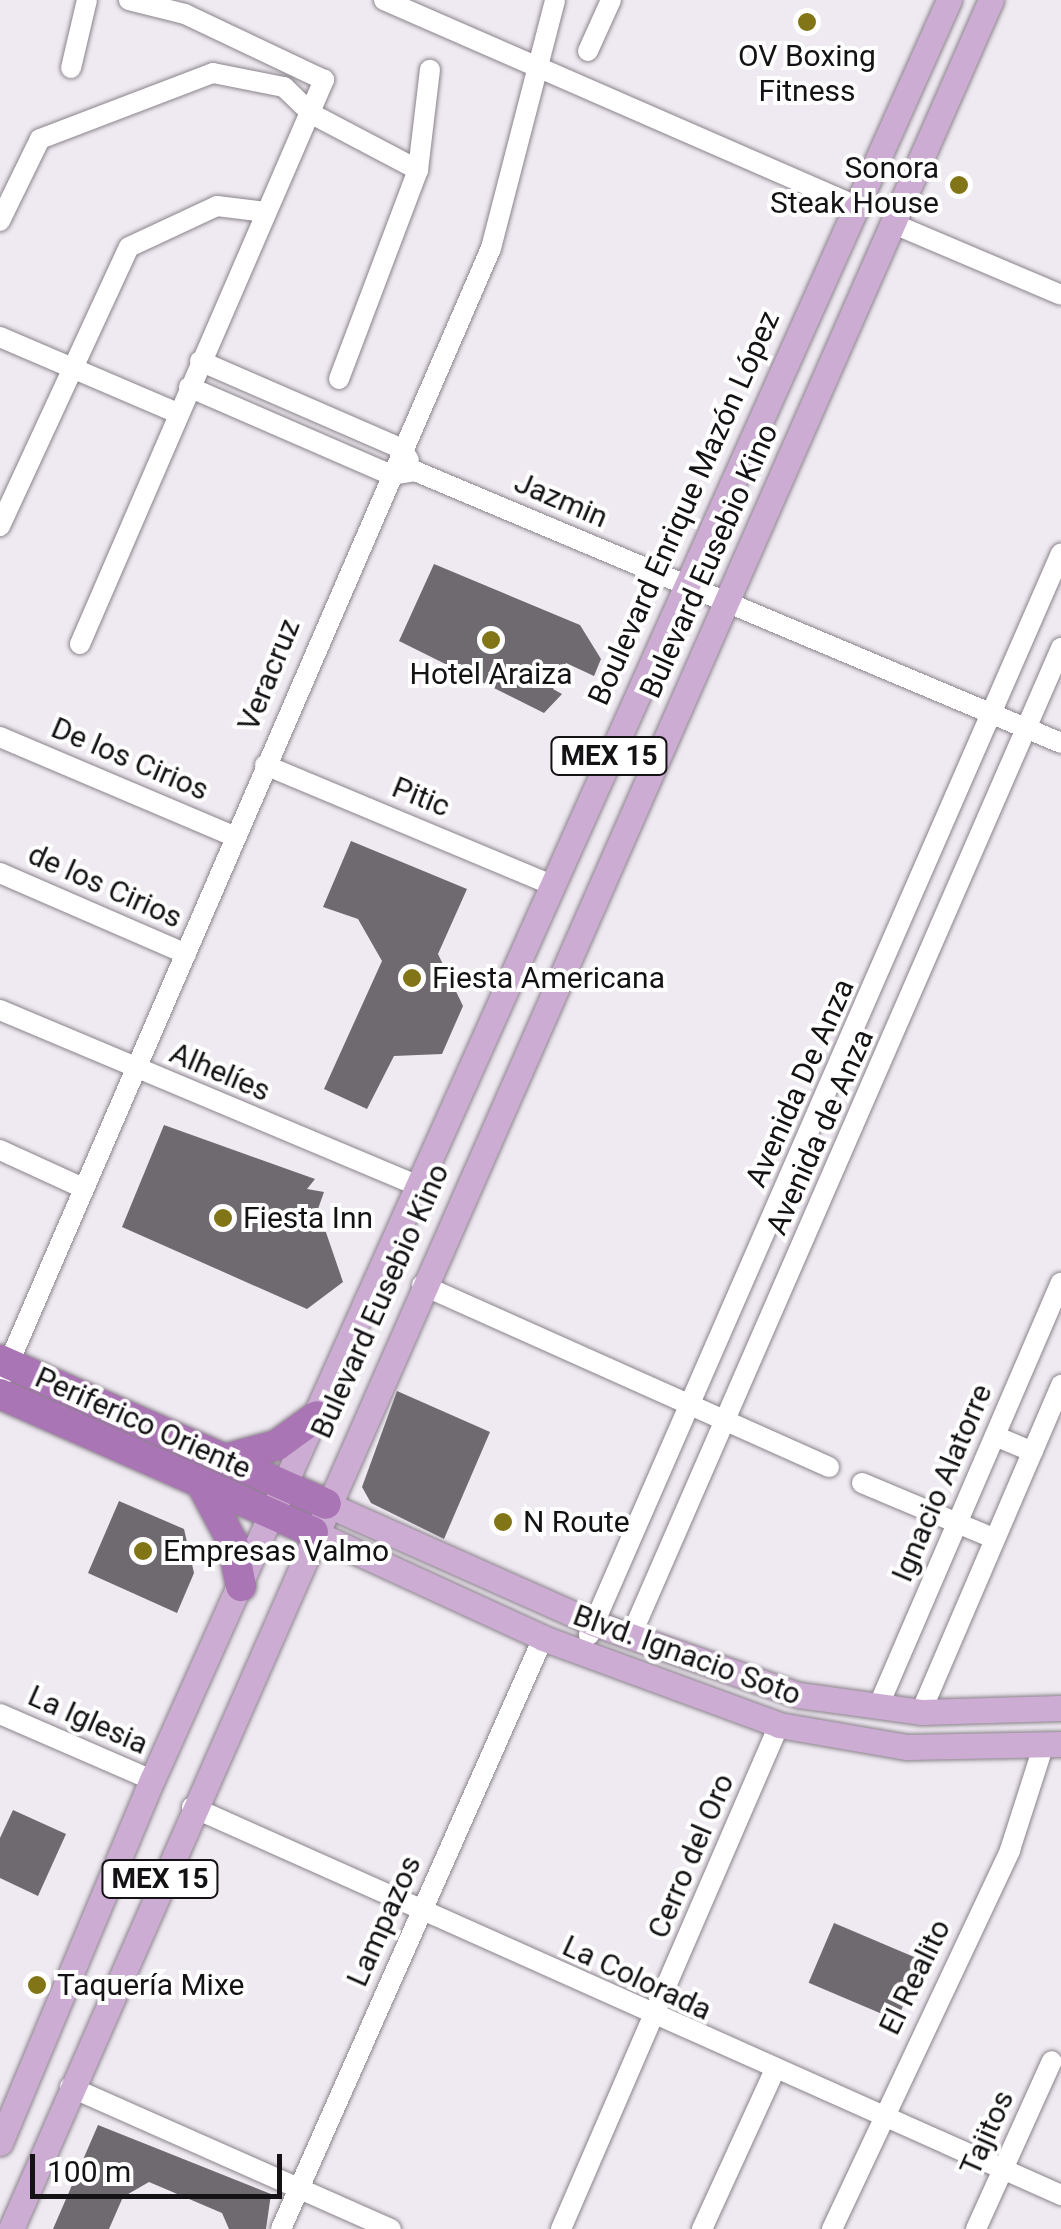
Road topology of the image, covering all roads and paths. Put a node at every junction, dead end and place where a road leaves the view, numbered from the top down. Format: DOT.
graph roads {
  1 [pos="87,0"];
  2 [pos="128,0"];
  3 [pos="384,0"];
  4 [pos="555,0"];
  5 [pos="611,0"];
  6 [pos="949,0"];
  7 [pos="991,0"];
  8 [pos="588,51"];
  9 [pos="538,67"];
  10 [pos="71,68"];
  11 [pos="430,70"];
  12 [pos="312,114"];
  13 [pos="418,170"];
  14 [pos="856,206"];
  15 [pos="266,212"];
  16 [pos="0,220"];
  17 [pos="894,224"];
  18 [pos="1061,294"];
  19 [pos="0,338"];
  20 [pos="200,361"];
  21 [pos="69,367"];
  22 [pos="338,379"];
  23 [pos="189,387"];
  24 [pos="265,389"];
  25 [pos="177,413"];
  26 [pos="254,415"];
  27 [pos="402,448"];
  28 [pos="414,471"];
  29 [pos="391,475"];
  30 [pos="0,526"];
  31 [pos="1061,553"];
  32 [pos="684,585"];
  33 [pos="727,603"];
  34 [pos="80,644"];
  35 [pos="1061,648"];
  36 [pos="992,715"];
  37 [pos="1026,729"];
  38 [pos="0,737"];
  39 [pos="1061,744"];
  40 [pos="265,765"];
  41 [pos="236,837"];
  42 [pos="0,872"];
  43 [pos="554,886"];
  44 [pos="186,954"];
  45 [pos="0,1010"];
  46 [pos="858,1027"];
  47 [pos="893,1041"];
  48 [pos="134,1069"];
  49 [pos="0,1150"];
  50 [pos="420,1186"];
  51 [pos="83,1188"];
  52 [pos="1061,1283"];
  53 [pos="422,1284"];
  54 [pos="3,1368"];
  55 [pos="1061,1385"];
  56 [pos="0,1394"];
  57 [pos="692,1404"];
  58 [pos="317,1416"];
  59 [pos="727,1421"];
  60 [pos="995,1436"];
  61 [pos="1032,1452"];
  62 [pos="225,1459"];
  63 [pos="829,1467"];
  64 [pos="201,1482"];
  65 [pos="862,1483"];
  66 [pos="280,1500"];
  67 [pos="648,1508"];
  68 [pos="320,1518"];
  69 [pos="682,1524"];
  70 [pos="958,1524"];
  71 [pos="995,1539"];
  72 [pos="240,1586"];
  73 [pos="591,1629"];
  74 [pos="544,1638"];
  75 [pos="630,1638"];
  76 [pos="878,1708"];
  77 [pos="1061,1708"];
  78 [pos="921,1712"];
  79 [pos="0,1714"];
  80 [pos="779,1725"];
  81 [pos="1052,1745"];
  82 [pos="152,1780"];
  83 [pos="192,1806"];
  84 [pos="422,1910"];
  85 [pos="655,2020"];
  86 [pos="1052,2060"];
  87 [pos="773,2074"];
  88 [pos="70,2087"];
  89 [pos="882,2115"];
  90 [pos="0,2144"];
  91 [pos="1003,2170"];
  92 [pos="298,2188"];
  93 [pos="1061,2195"];
  94 [pos="11,2229"];
  95 [pos="281,2229"];
  96 [pos="392,2229"];
  97 [pos="560,2229"];
  98 [pos="702,2229"];
  99 [pos="832,2229"];
  100 [pos="976,2229"];
  1 -- 10 [label="street"];
  2 -- 12 [label="street"];
  3 -- 9 [label="street"];
  4 -- 9 [label="street, Veracruz"];
  5 -- 8 [label="street"];
  6 -- 14 [label="main road, Boulevard Enrique Mazón López / MEX 15"];
  7 -- 17 [label="main road, Bulevard Eusebio Kino / MEX 15"];
  9 -- 14 [label="street"];
  9 -- 27 [label="street, Veracruz"];
  11 -- 13 [label="street"];
  12 -- 13 [label="street"];
  12 -- 15 [label="street"];
  12 -- 16 [label="street"];
  13 -- 22 [label="street"];
  14 -- 32 [label="main road, Boulevard Enrique Mazón López / MEX 15"];
  15 -- 20 [label="street"];
  15 -- 21 [label="street"];
  17 -- 18 [label="street"];
  17 -- 33 [label="main road, Bulevard Eusebio Kino / MEX 15"];
  19 -- 21 [label="street"];
  20 -- 23 [label="street"];
  20 -- 24 [label="street"];
  21 -- 25 [label="street"];
  21 -- 30 [label="street"];
  23 -- 25 [label="street"];
  23 -- 26 [label="street"];
  24 -- 26 [label="street"];
  24 -- 27 [label="street"];
  25 -- 34 [label="street"];
  26 -- 29 [label="street"];
  27 -- 28 [label="street"];
  27 -- 29 [label="street, Veracruz"];
  28 -- 29 [label="street"];
  28 -- 32 [label="street, Jazmin"];
  29 -- 40 [label="street, Veracruz"];
  31 -- 36 [label="street, Avenida De Anza"];
  32 -- 33 [label="street, Jazmin"];
  32 -- 43 [label="main road, Boulevard Enrique Mazón López / MEX 15"];
  33 -- 36 [label="street, Jazmin"];
  33 -- 53 [label="main road, Bulevard Eusebio Kino / MEX 15"];
  35 -- 37 [label="street, Avenida de Anza"];
  36 -- 37 [label="street, Jazmin"];
  36 -- 46 [label="street, Avenida De Anza"];
  37 -- 39 [label="street, Jazmin"];
  37 -- 47 [label="street, Avenida de Anza"];
  38 -- 41 [label="street, De los Cirios"];
  40 -- 41 [label="street, Veracruz"];
  40 -- 43 [label="street, Pitic"];
  41 -- 44 [label="street, Veracruz"];
  42 -- 44 [label="street, de los Cirios"];
  43 -- 50 [label="main road, Boulevard Enrique Mazón López / MEX 15"];
  44 -- 48 [label="street, Veracruz"];
  45 -- 48 [label="street, Alhelíes"];
  46 -- 47 [label="street"];
  46 -- 57 [label="street, Avenida De Anza"];
  47 -- 59 [label="street, Avenida de Anza"];
  48 -- 50 [label="street, Alhelíes"];
  48 -- 51 [label="street, Veracruz"];
  49 -- 51 [label="street"];
  50 -- 58 [label="main road, Boulevard Enrique Mazón López / MEX 15"];
  51 -- 54 [label="street, Veracruz"];
  52 -- 60 [label="street, Ignacio Alatorre"];
  53 -- 57 [label="street"];
  53 -- 68 [label="main road, Bulevard Eusebio Kino / MEX 15"];
  54 -- 62 [label="highway, Periferico Oriente"];
  55 -- 61 [label="street"];
  56 -- 64 [label="highway, Periferico Oriente"];
  57 -- 59 [label="street"];
  57 -- 67 [label="street, Avenida De Anza"];
  58 -- 62 [label="highway"];
  58 -- 66 [label="main road, Boulevard Enrique Mazón López / MEX 15"];
  59 -- 63 [label="street"];
  59 -- 69 [label="street, Avenida de Anza"];
  60 -- 61 [label="street"];
  60 -- 70 [label="street, Ignacio Alatorre"];
  61 -- 71 [label="street"];
  62 -- 66 [label="highway, Periferico Oriente"];
  64 -- 66 [label="highway, Periferico Oriente"];
  64 -- 72 [label="highway"];
  65 -- 70 [label="street"];
  66 -- 68 [label="highway"];
  66 -- 72 [label="main road, Boulevard Enrique Mazón López / MEX 15"];
  67 -- 69 [label="street"];
  67 -- 73 [label="street, Avenida De Anza"];
  68 -- 73 [label="main road, Blvd. Ignacio Soto"];
  68 -- 74 [label="main road, Blvd. Ignacio Soto"];
  68 -- 83 [label="main road, MEX 15"];
  69 -- 75 [label="street, Avenida de Anza"];
  70 -- 71 [label="street"];
  70 -- 76 [label="street, Ignacio Alatorre"];
  71 -- 78 [label="street"];
  72 -- 82 [label="main road, Boulevard Enrique Mazón López / MEX 15"];
  73 -- 74 [label="main road"];
  73 -- 75 [label="main road, Blvd. Ignacio Soto"];
  74 -- 80 [label="main road, Blvd. Ignacio Soto"];
  74 -- 84 [label="street, Lampazos"];
  75 -- 76 [label="main road, Blvd. Ignacio Soto"];
  76 -- 78 [label="main road, Blvd. Ignacio Soto"];
  77 -- 78 [label="main road, Blvd. Ignacio Soto"];
  78 -- 80 [label="main road"];
  79 -- 82 [label="street, La Iglesia"];
  80 -- 81 [label="main road, Blvd. Ignacio Soto"];
  80 -- 85 [label="street, Cerro del Oro"];
  81 -- 89 [label="street, El Realito"];
  82 -- 90 [label="main road, Boulevard Enrique Mazón López / MEX 15"];
  83 -- 84 [label="street, La Colorada"];
  83 -- 88 [label="main road, MEX 15"];
  84 -- 85 [label="street, La Colorada"];
  84 -- 92 [label="street, Lampazos"];
  85 -- 87 [label="street, La Colorada"];
  85 -- 97 [label="street, Cerro del Oro"];
  86 -- 91 [label="street, Tajitos"];
  87 -- 89 [label="street, La Colorada"];
  87 -- 98 [label="street"];
  88 -- 92 [label="street"];
  88 -- 94 [label="main road, MEX 15"];
  89 -- 91 [label="street, La Colorada"];
  89 -- 99 [label="street, El Realito"];
  91 -- 93 [label="street, La Colorada"];
  91 -- 100 [label="street, Tajitos"];
  92 -- 95 [label="street, Lampazos"];
  92 -- 96 [label="street"];
}
